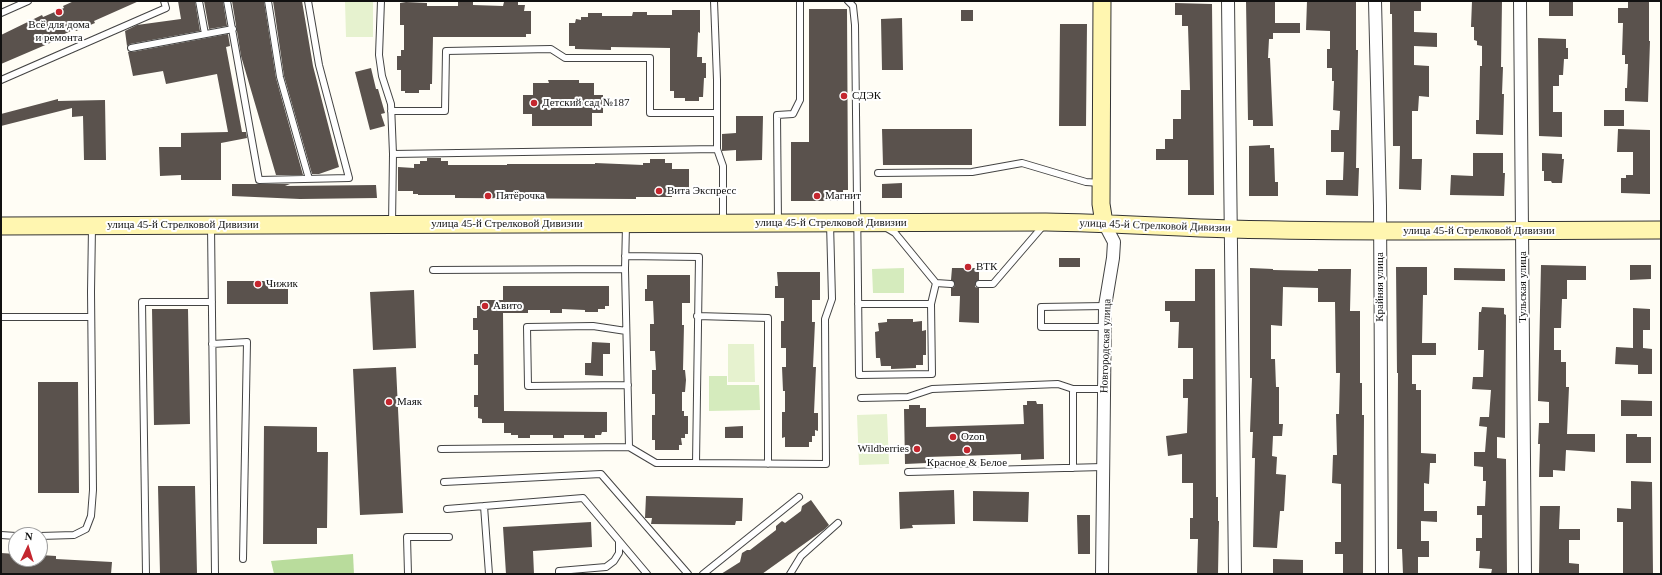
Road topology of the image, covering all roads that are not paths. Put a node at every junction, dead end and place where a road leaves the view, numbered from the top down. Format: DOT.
graph roads {
  1 [pos="28,1"];
  2 [pos="164,1"];
  3 [pos="199,1"];
  4 [pos="227,1"];
  5 [pos="268,1"];
  6 [pos="308,1"];
  7 [pos="381,1"];
  8 [pos="714,1"];
  9 [pos="800,1"];
  10 [pos="848,1"];
  11 [pos="1102,1"];
  12 [pos="1228,1"];
  13 [pos="1375,1"];
  14 [pos="1520,1"];
  15 [pos="1,13"];
  16 [pos="232,29"];
  17 [pos="205,34"];
  18 [pos="131,48"];
  19 [pos="1,80"];
  20 [pos="391,111"];
  21 [pos="717,113"];
  22 [pos="717,149"];
  23 [pos="393,154"];
  24 [pos="878,173"];
  25 [pos="309,179"];
  26 [pos="1102,183"];
  27 [pos="1046,222"];
  28 [pos="723,223"];
  29 [pos="778,223"];
  30 [pos="830,223"];
  31 [pos="856,223"];
  32 [pos="874,223"];
  33 [pos="1104,223"];
  34 [pos="392,224"];
  35 [pos="626,224"];
  36 [pos="92,225"];
  37 [pos="211,225"];
  38 [pos="1,226"];
  39 [pos="1231,229"];
  40 [pos="1522,230"];
  41 [pos="1661,230"];
  42 [pos="1380,231"];
  43 [pos="625,256"];
  44 [pos="625,269"];
  45 [pos="433,270"];
  46 [pos="936,283"];
  47 [pos="951,284"];
  48 [pos="979,284"];
  49 [pos="212,302"];
  50 [pos="858,304"];
  51 [pos="930,304"];
  52 [pos="1105,306"];
  53 [pos="697,316"];
  54 [pos="1,317"];
  55 [pos="91,317"];
  56 [pos="1105,327"];
  57 [pos="626,331"];
  58 [pos="212,344"];
  59 [pos="628,385"];
  60 [pos="1073,389"];
  61 [pos="1104,389"];
  62 [pos="861,398"];
  63 [pos="629,447"];
  64 [pos="441,449"];
  65 [pos="696,463"];
  66 [pos="768,464"];
  67 [pos="1103,467"];
  68 [pos="1073,468"];
  69 [pos="908,472"];
  70 [pos="444,482"];
  71 [pos="799,498"];
  72 [pos="484,506"];
  73 [pos="447,509"];
  74 [pos="838,523"];
  75 [pos="48,536"];
  76 [pos="449,537"];
  77 [pos="619,541"];
  78 [pos="242,560"];
  79 [pos="146,574"];
  80 [pos="215,574"];
  81 [pos="408,574"];
  82 [pos="489,574"];
  83 [pos="559,574"];
  84 [pos="647,574"];
  85 [pos="688,574"];
  86 [pos="703,574"];
  87 [pos="790,574"];
  88 [pos="1102,574"];
  89 [pos="1235,574"];
  90 [pos="1382,574"];
  91 [pos="1525,574"];
  1 -- 15 [label="lane"];
  2 -- 19 [label="lane"];
  3 -- 17 [label="lane"];
  4 -- 16 [label="lane"];
  5 -- 25 [label="lane"];
  6 -- 25 [label="lane"];
  7 -- 20 [label="lane"];
  8 -- 21 [label="lane"];
  9 -- 29 [label="lane"];
  10 -- 31 [label="lane"];
  11 -- 26 [label="main road, Новгородская улица"];
  12 -- 39 [label="street"];
  13 -- 42 [label="street, Крайняя улица"];
  14 -- 40 [label="street, Тульская улица"];
  16 -- 17 [label="lane"];
  16 -- 25 [label="lane"];
  17 -- 18 [label="lane"];
  20 -- 21 [label="lane"];
  20 -- 23 [label="lane"];
  21 -- 22 [label="lane"];
  22 -- 23 [label="lane"];
  22 -- 28 [label="lane"];
  23 -- 34 [label="lane"];
  24 -- 26 [label="lane"];
  26 -- 33 [label="main road, Новгородская улица"];
  27 -- 32 [label="main road, улица 45-й Стрелковой Дивизии"];
  27 -- 33 [label="main road, улица 45-й Стрелковой Дивизии"];
  27 -- 48 [label="lane"];
  28 -- 29 [label="main road, улица 45-й Стрелковой Дивизии"];
  28 -- 35 [label="main road, улица 45-й Стрелковой Дивизии"];
  29 -- 30 [label="main road, улица 45-й Стрелковой Дивизии"];
  30 -- 31 [label="main road, улица 45-й Стрелковой Дивизии"];
  30 -- 66 [label="lane"];
  31 -- 32 [label="main road, улица 45-й Стрелковой Дивизии"];
  31 -- 50 [label="lane"];
  32 -- 46 [label="lane"];
  33 -- 39 [label="main road, улица 45-й Стрелковой Дивизии"];
  33 -- 52 [label="street, Новгородская улица"];
  34 -- 35 [label="main road, улица 45-й Стрелковой Дивизии"];
  34 -- 37 [label="main road, улица 45-й Стрелковой Дивизии"];
  35 -- 43 [label="lane"];
  36 -- 37 [label="main road, улица 45-й Стрелковой Дивизии"];
  36 -- 38 [label="main road, улица 45-й Стрелковой Дивизии"];
  36 -- 55 [label="lane"];
  37 -- 49 [label="lane"];
  39 -- 42 [label="main road, улица 45-й Стрелковой Дивизии"];
  39 -- 89 [label="street"];
  40 -- 41 [label="main road, улица 45-й Стрелковой Дивизии"];
  40 -- 42 [label="main road, улица 45-й Стрелковой Дивизии"];
  40 -- 91 [label="street, Тульская улица"];
  42 -- 90 [label="street, Крайняя улица"];
  43 -- 44 [label="lane"];
  43 -- 53 [label="lane"];
  44 -- 45 [label="lane"];
  44 -- 57 [label="lane"];
  46 -- 47 [label="lane"];
  46 -- 51 [label="lane"];
  49 -- 58 [label="lane"];
  49 -- 79 [label="lane"];
  50 -- 51 [label="lane"];
  50 -- 51 [label="lane"];
  52 -- 56 [label="street, Новгородская улица"];
  52 -- 56 [label="lane"];
  53 -- 65 [label="lane"];
  53 -- 66 [label="lane"];
  54 -- 55 [label="lane"];
  55 -- 75 [label="lane"];
  56 -- 61 [label="street, Новгородская улица"];
  57 -- 59 [label="lane"];
  57 -- 59 [label="lane"];
  58 -- 78 [label="lane"];
  58 -- 80 [label="lane"];
  59 -- 63 [label="lane"];
  60 -- 61 [label="lane"];
  60 -- 62 [label="lane"];
  60 -- 68 [label="lane"];
  61 -- 67 [label="street, Новгородская улица"];
  63 -- 64 [label="lane"];
  63 -- 65 [label="lane"];
  65 -- 66 [label="lane"];
  67 -- 68 [label="lane"];
  67 -- 88 [label="street, Новгородская улица"];
  68 -- 69 [label="lane"];
  70 -- 85 [label="lane"];
  71 -- 86 [label="lane"];
  72 -- 73 [label="lane"];
  72 -- 77 [label="lane"];
  72 -- 82 [label="lane"];
  74 -- 87 [label="lane"];
  76 -- 81 [label="lane"];
  77 -- 83 [label="lane"];
  77 -- 84 [label="lane"];
}
